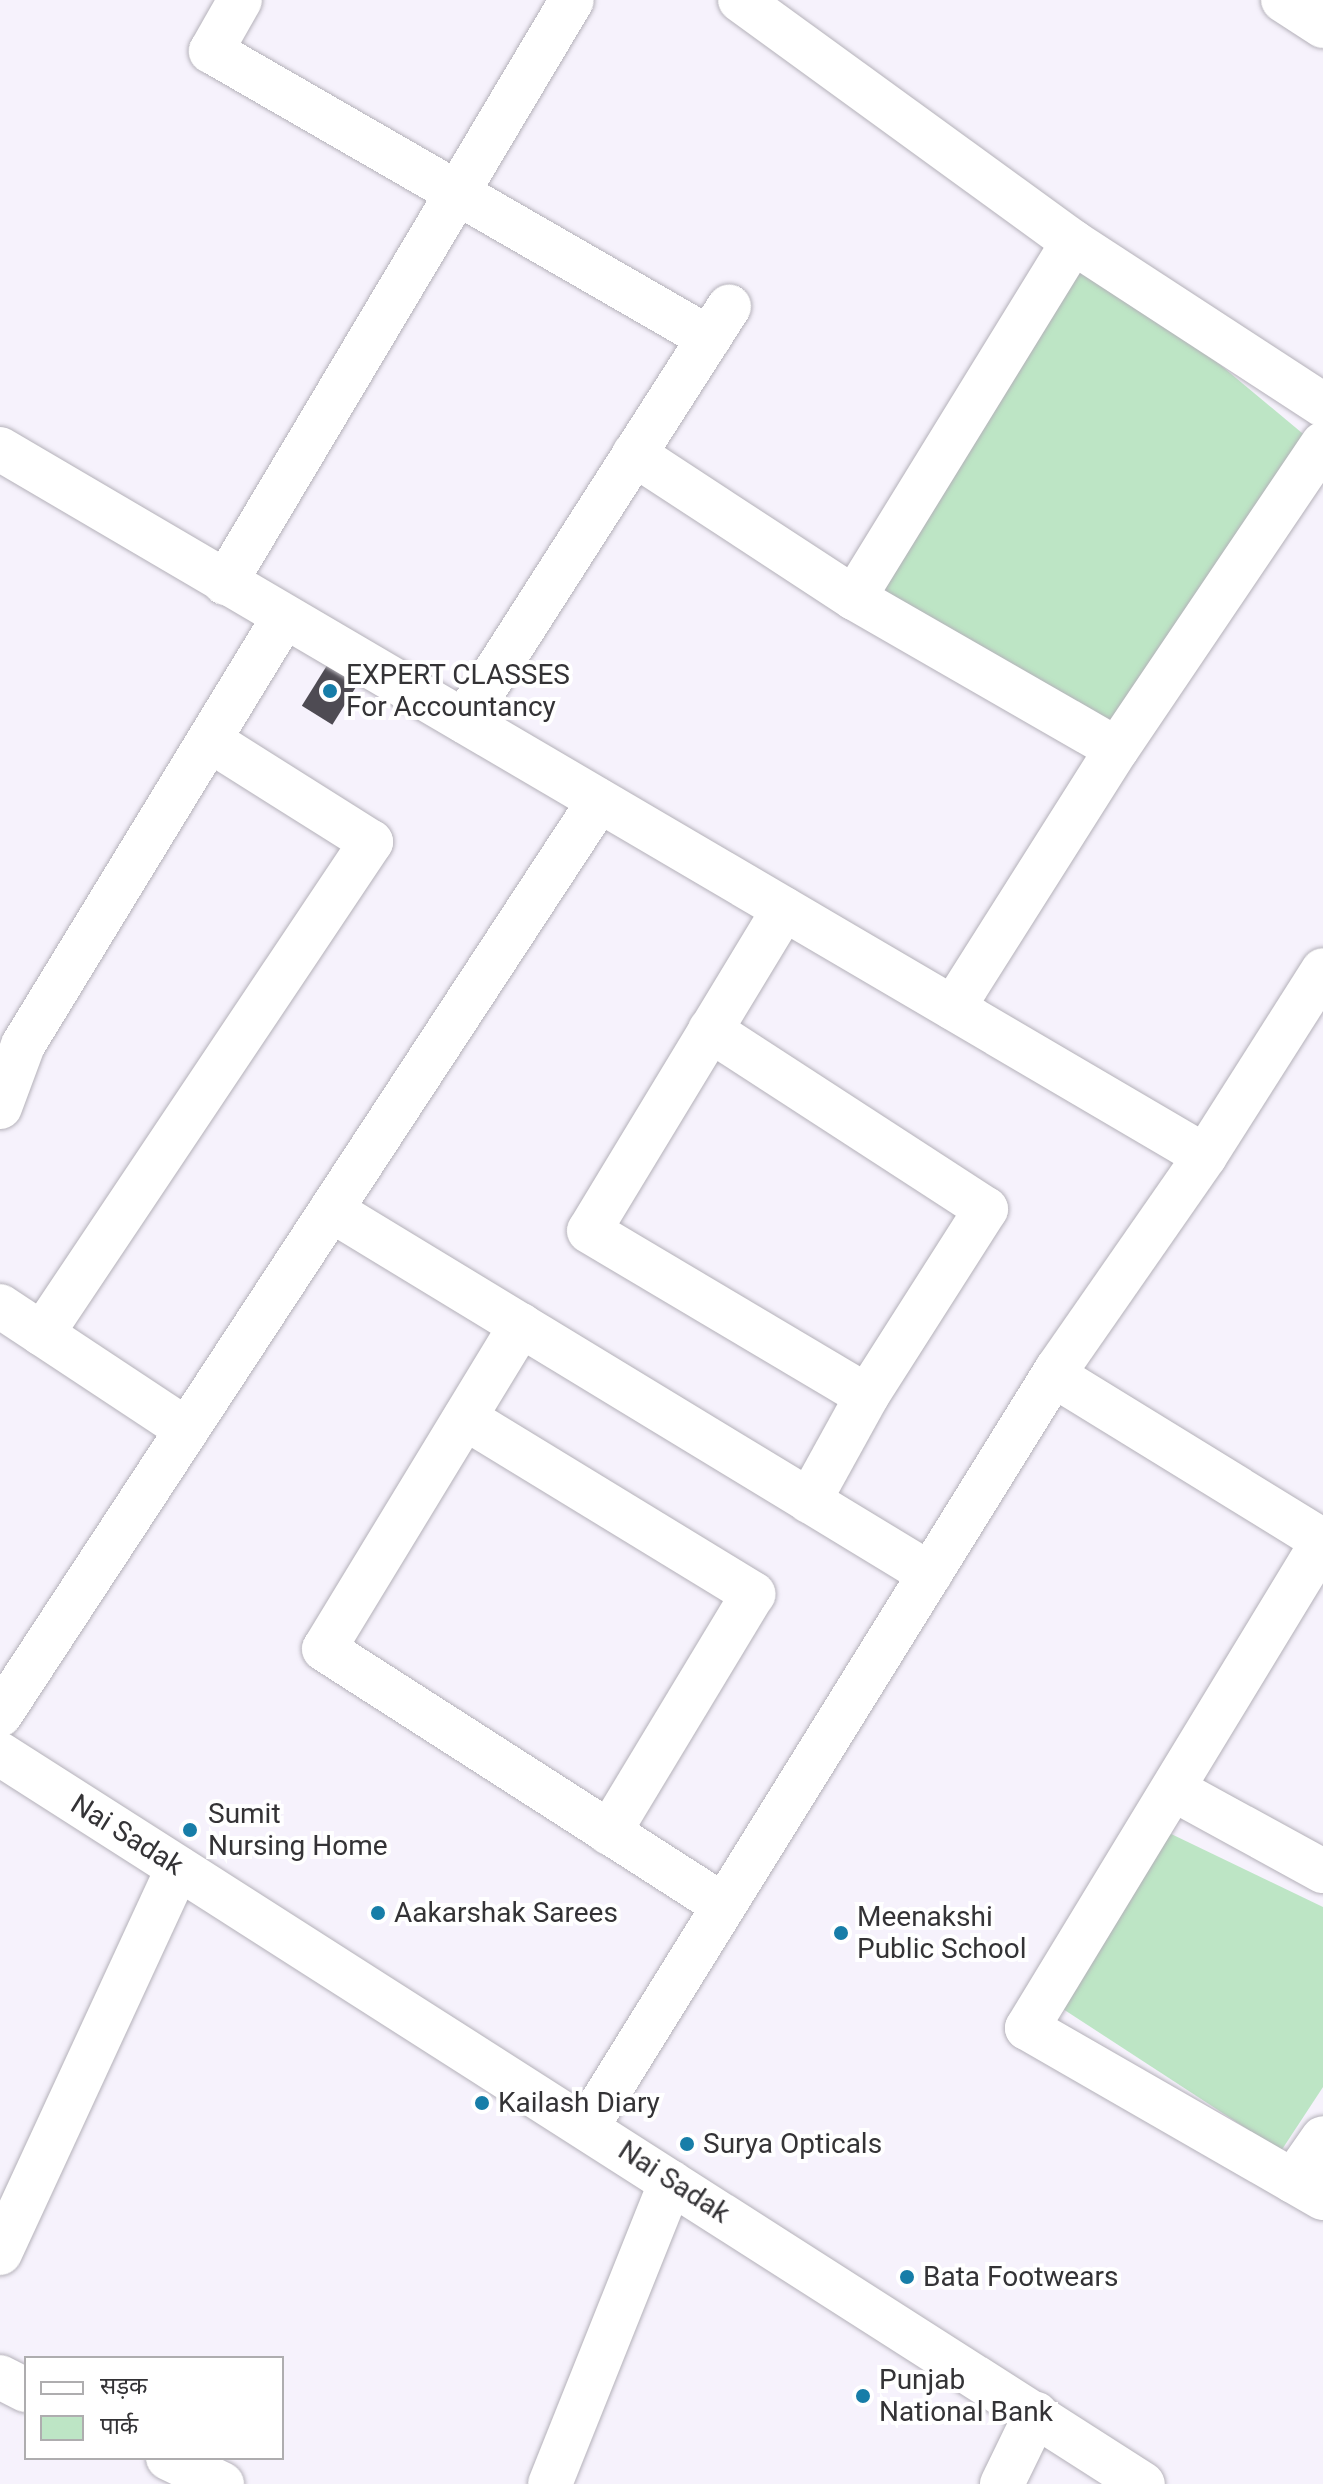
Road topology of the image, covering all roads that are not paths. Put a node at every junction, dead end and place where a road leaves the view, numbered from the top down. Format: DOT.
graph roads {
  1 [pos="240,0"];
  2 [pos="572,0"];
  3 [pos="740,0"];
  4 [pos="1283,0"];
  5 [pos="1323,26"];
  6 [pos="458,192"];
  7 [pos="1073,242"];
  8 [pos="1323,405"];
  9 [pos="1323,444"];
  10 [pos="0,449"];
  11 [pos="634,454"];
  12 [pos="225,583"];
  13 [pos="854,598"];
  14 [pos="284,617"];
  15 [pos="464,721"];
  16 [pos="209,740"];
  17 [pos="1117,749"];
  18 [pos="599,801"];
  19 [pos="784,909"];
  20 [pos="1323,970"];
  21 [pos="953,1008"];
  22 [pos="710,1030"];
  23 [pos="0,1107"];
  24 [pos="1205,1156"];
  25 [pos="331,1210"];
  26 [pos="0,1306"];
  27 [pos="521,1325"];
  28 [pos="42,1334"];
  29 [pos="1057,1369"];
  30 [pos="867,1396"];
  31 [pos="465,1418"];
  32 [pos="187,1430"];
  33 [pos="809,1501"];
  34 [pos="1323,1541"];
  35 [pos="930,1574"];
  36 [pos="0,1715"];
  37 [pos="0,1754"];
  38 [pos="1173,1789"];
  39 [pos="609,1833"];
  40 [pos="178,1868"];
  41 [pos="1323,1871"];
  42 [pos="724,1906"];
  43 [pos="588,2125"];
  44 [pos="1323,2138"];
  45 [pos="671,2182"];
  46 [pos="1308,2189"];
  47 [pos="0,2253"];
  48 [pos="0,2377"];
  49 [pos="24,2389"];
  50 [pos="1036,2414"];
  51 [pos="169,2468"];
  52 [pos="222,2484"];
  53 [pos="550,2484"];
  54 [pos="1002,2484"];
  55 [pos="1143,2484"];
  1 -- 6 [label="street"];
  2 -- 6 [label="street"];
  3 -- 7 [label="street"];
  4 -- 5 [label="street"];
  6 -- 11 [label="street"];
  6 -- 12 [label="street"];
  7 -- 8 [label="street"];
  7 -- 13 [label="street"];
  9 -- 17 [label="street"];
  10 -- 12 [label="street"];
  11 -- 13 [label="street"];
  11 -- 15 [label="street"];
  12 -- 14 [label="street"];
  13 -- 17 [label="street"];
  14 -- 15 [label="street"];
  14 -- 16 [label="street"];
  15 -- 18 [label="street"];
  16 -- 23 [label="street"];
  16 -- 28 [label="street"];
  17 -- 21 [label="street"];
  18 -- 19 [label="street"];
  18 -- 25 [label="street"];
  19 -- 21 [label="street"];
  19 -- 22 [label="street"];
  20 -- 24 [label="street"];
  21 -- 24 [label="street"];
  22 -- 30 [label="street"];
  22 -- 30 [label="street"];
  24 -- 29 [label="street"];
  25 -- 27 [label="street"];
  25 -- 32 [label="street"];
  26 -- 28 [label="street"];
  27 -- 31 [label="street"];
  27 -- 33 [label="street"];
  28 -- 32 [label="street"];
  29 -- 34 [label="street"];
  29 -- 35 [label="street"];
  30 -- 33 [label="street"];
  31 -- 39 [label="street"];
  31 -- 39 [label="street"];
  32 -- 36 [label="street"];
  33 -- 35 [label="street"];
  34 -- 38 [label="street"];
  35 -- 42 [label="street"];
  37 -- 40 [label="street, Nai Sadak"];
  38 -- 41 [label="street"];
  38 -- 46 [label="street"];
  39 -- 42 [label="street"];
  40 -- 43 [label="street, Nai Sadak"];
  40 -- 47 [label="street"];
  42 -- 43 [label="street"];
  43 -- 45 [label="street, Nai Sadak"];
  44 -- 46 [label="street"];
  45 -- 50 [label="street, Nai Sadak"];
  45 -- 53 [label="street"];
  48 -- 49 [label="street"];
  50 -- 54 [label="street"];
  50 -- 55 [label="street, Nai Sadak"];
  51 -- 52 [label="street"];
}
